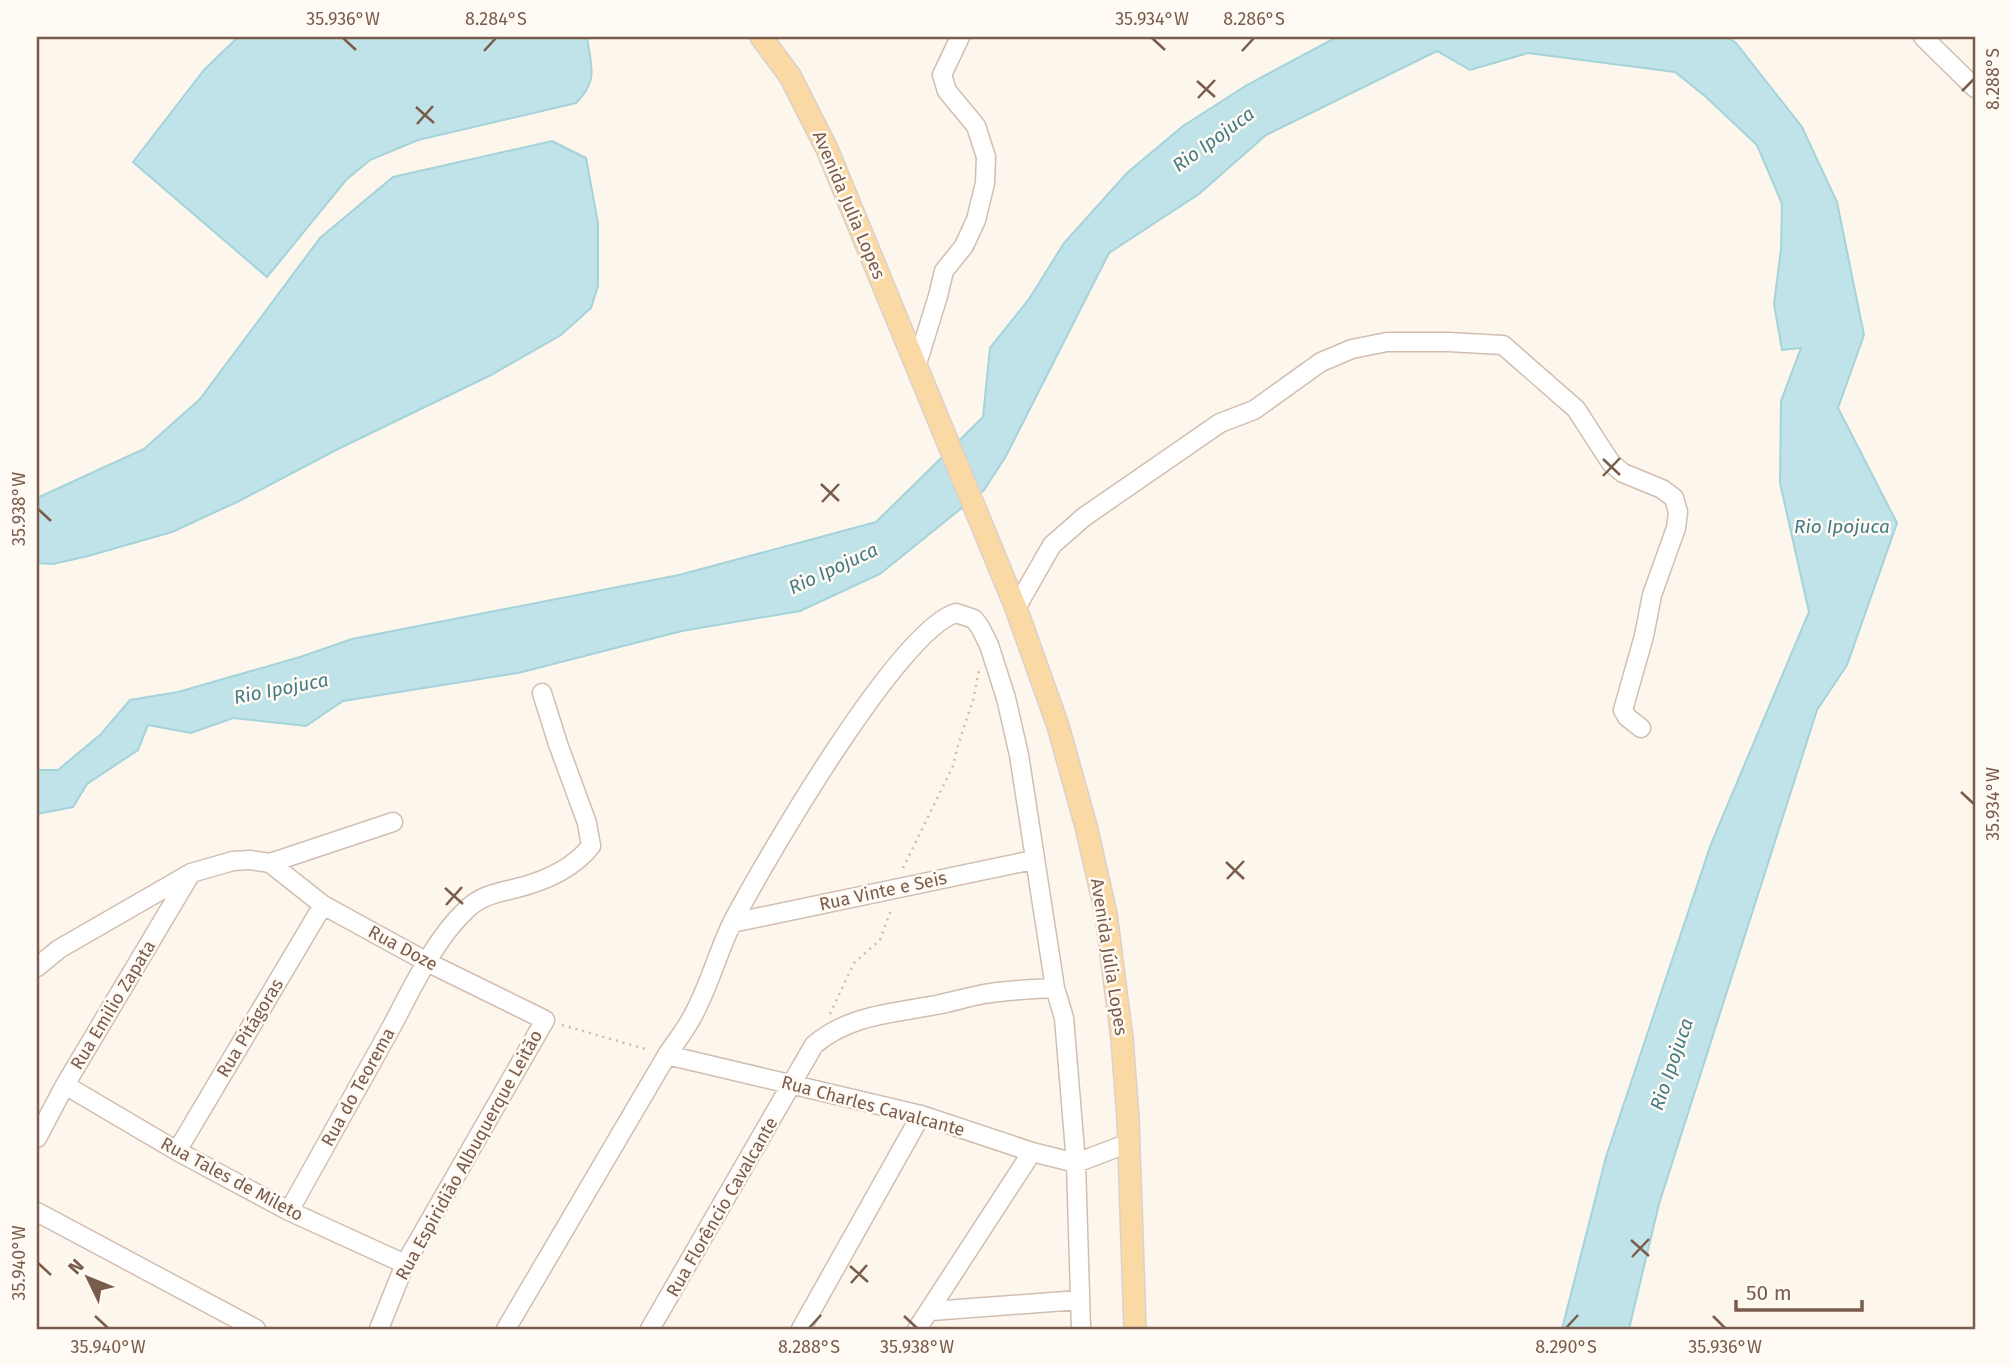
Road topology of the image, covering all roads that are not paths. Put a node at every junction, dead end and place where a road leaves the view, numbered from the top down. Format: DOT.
graph roads {
  1 [pos="761,37"];
  2 [pos="960,37"];
  3 [pos="1923,37"];
  4 [pos="1975,88"];
  5 [pos="918,374"];
  6 [pos="1014,603"];
  7 [pos="542,693"];
  8 [pos="1641,728"];
  9 [pos="393,822"];
  10 [pos="1033,860"];
  11 [pos="270,863"];
  12 [pos="191,873"];
  13 [pos="323,905"];
  14 [pos="732,923"];
  15 [pos="427,961"];
  16 [pos="37,967"];
  17 [pos="1055,988"];
  18 [pos="545,1020"];
  19 [pos="667,1055"];
  20 [pos="65,1085"];
  21 [pos="793,1085"];
  22 [pos="921,1115"];
  23 [pos="37,1138"];
  24 [pos="1129,1143"];
  25 [pos="177,1151"];
  26 [pos="1032,1152"];
  27 [pos="1076,1163"];
  28 [pos="37,1212"];
  29 [pos="289,1212"];
  30 [pos="405,1264"];
  31 [pos="1079,1300"];
  32 [pos="931,1311"];
  33 [pos="256,1329"];
  34 [pos="379,1329"];
  35 [pos="506,1329"];
  36 [pos="650,1329"];
  37 [pos="802,1329"];
  38 [pos="917,1329"];
  39 [pos="1081,1329"];
  40 [pos="1135,1329"];
  1 -- 5 [label="main road, Avenida Julia Lopes"];
  2 -- 5 [label="street"];
  3 -- 4 [label="street"];
  5 -- 6 [label="main road, Avenida Julia Lopes"];
  6 -- 8 [label="street"];
  6 -- 24 [label="main road, Avenida Júlia Lopes"];
  7 -- 15 [label="street, Rua do Teorema"];
  9 -- 11 [label="street"];
  10 -- 14 [label="street, Rua Vinte e Seis"];
  10 -- 14 [label="street"];
  10 -- 17 [label="street"];
  11 -- 12 [label="street"];
  11 -- 13 [label="street, Rua Doze"];
  12 -- 16 [label="street"];
  12 -- 20 [label="street, Rua Emilio Zapata"];
  13 -- 15 [label="street, Rua Doze"];
  13 -- 25 [label="street, Rua Pitágoras"];
  14 -- 19 [label="street"];
  15 -- 18 [label="street, Rua Doze"];
  15 -- 29 [label="street, Rua do Teorema"];
  17 -- 21 [label="street, Rua Florêncio Cavalcante"];
  17 -- 27 [label="street"];
  18 -- 30 [label="street, Rua Espiridião Albuquerque Leitão"];
  19 -- 21 [label="street, Rua Charles Cavalcante"];
  19 -- 35 [label="street"];
  20 -- 23 [label="street, Rua Emilio Zapata"];
  20 -- 25 [label="street, Rua Tales de Mileto"];
  21 -- 22 [label="street, Rua Charles Cavalcante"];
  21 -- 36 [label="street, Rua Florêncio Cavalcante"];
  22 -- 26 [label="street, Rua Charles Cavalcante"];
  22 -- 37 [label="street"];
  24 -- 27 [label="street"];
  24 -- 40 [label="main road, Avenida Júlia Lopes"];
  25 -- 29 [label="street, Rua Tales de Mileto"];
  26 -- 27 [label="street, Rua Charles Cavalcante"];
  26 -- 32 [label="street"];
  27 -- 31 [label="street"];
  28 -- 33 [label="street"];
  29 -- 30 [label="street, Rua Tales de Mileto"];
  30 -- 34 [label="street, Rua Espiridião Albuquerque Leitão"];
  31 -- 32 [label="street"];
  31 -- 39 [label="street"];
  32 -- 38 [label="street"];
}
